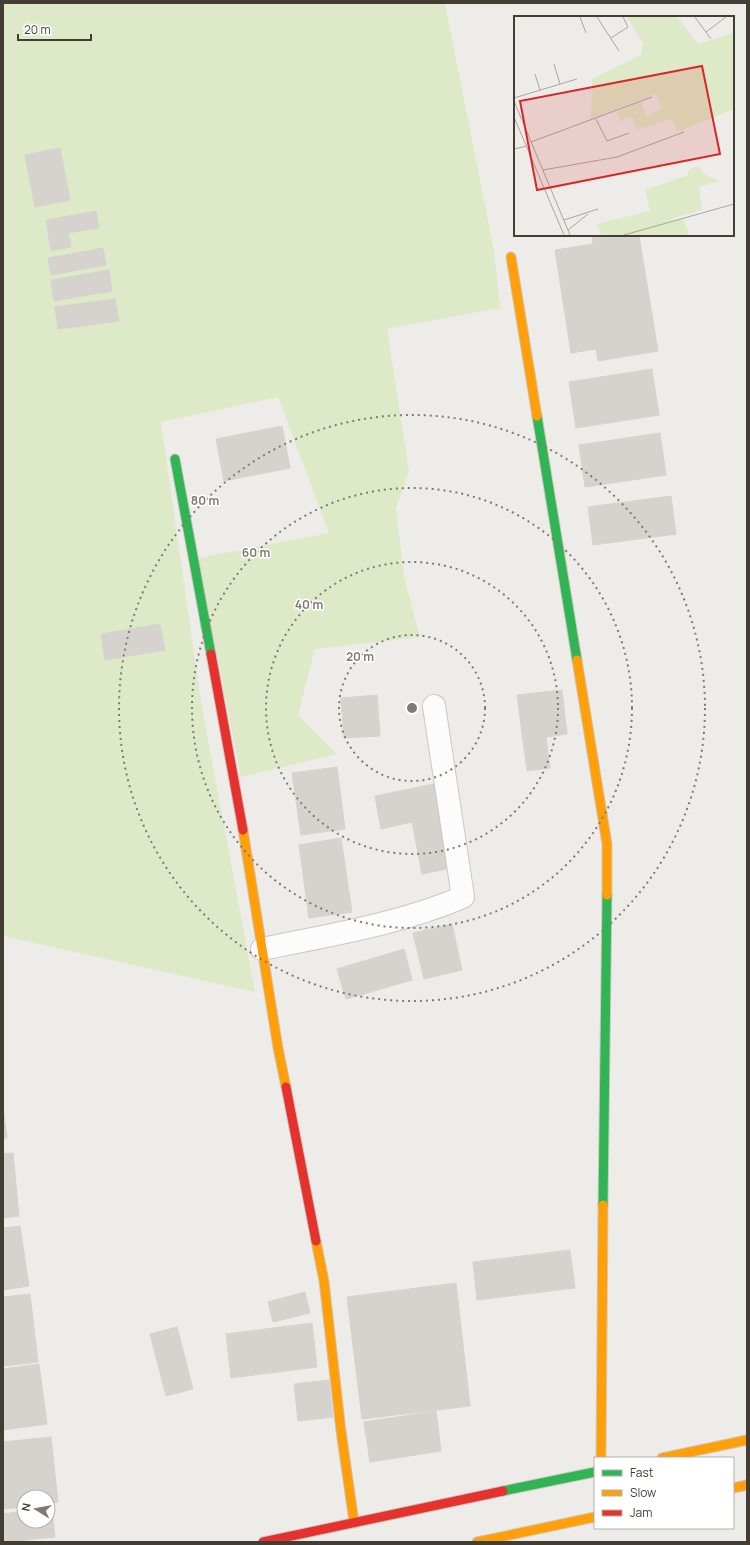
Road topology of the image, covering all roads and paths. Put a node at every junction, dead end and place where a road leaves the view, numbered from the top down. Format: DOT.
graph roads {
  1 [pos="512,257"];
  2 [pos="175,459"];
  3 [pos="434,706"];
  4 [pos="262,949"];
  5 [pos="747,1440"];
  6 [pos="601,1457"];
  7 [pos="667,1457"];
  8 [pos="594,1472"];
  9 [pos="747,1485"];
  10 [pos="734,1488"];
  11 [pos="594,1517"];
  12 [pos="354,1522"];
  13 [pos="263,1542"];
  14 [pos="477,1542"];
  1 -- 6 [label="street"];
  2 -- 4 [label="street"];
  3 -- 4 [label="street"];
  4 -- 12 [label="street"];
  5 -- 7 [label="street"];
  8 -- 12 [label="street"];
  9 -- 10 [label="street"];
  11 -- 14 [label="street"];
  12 -- 13 [label="street"];
}
